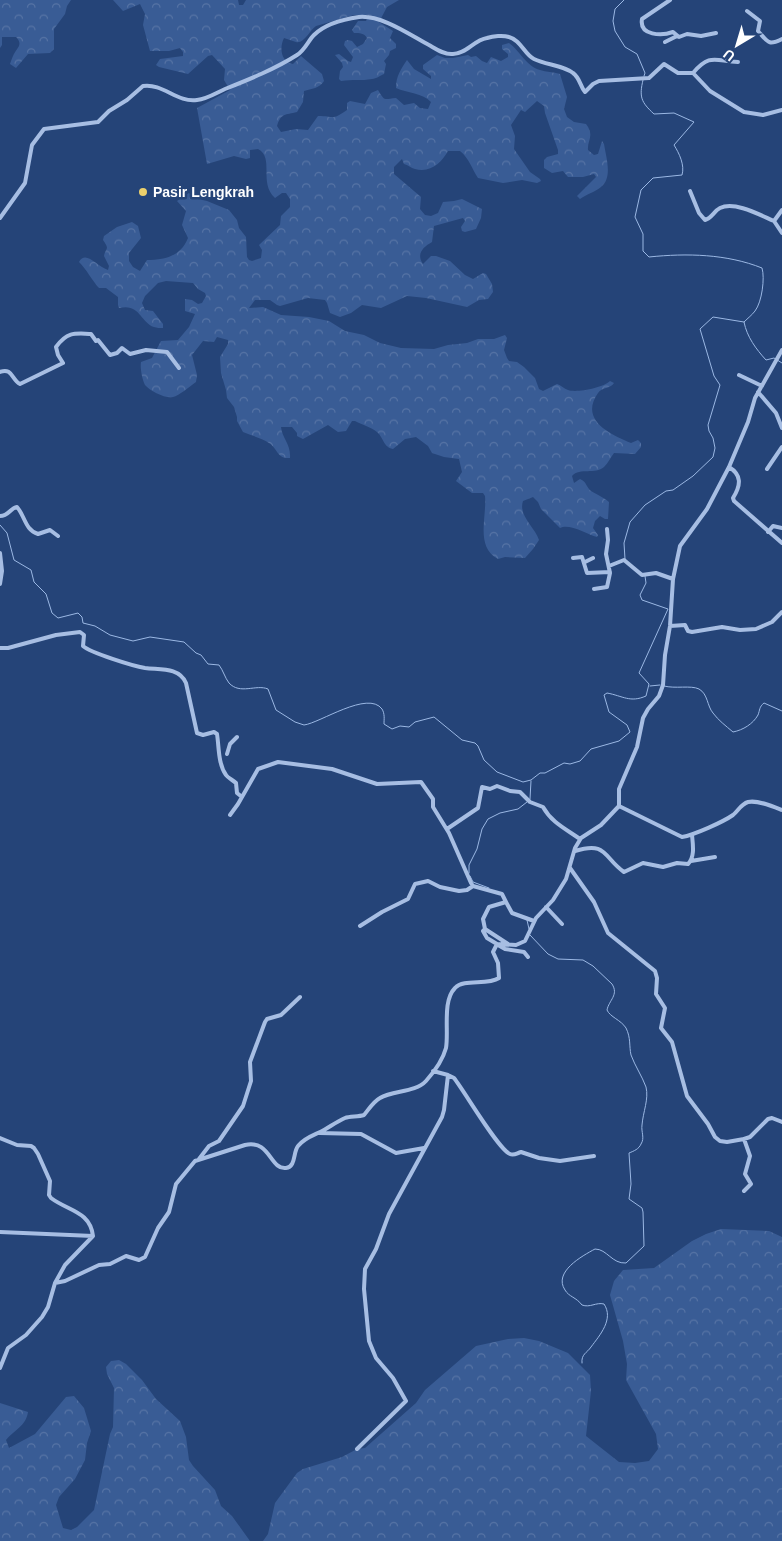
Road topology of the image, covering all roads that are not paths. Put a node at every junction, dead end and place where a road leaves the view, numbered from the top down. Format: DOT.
graph roads {
  1 [pos="670,0"];
  2 [pos="747,11"];
  3 [pos="716,33"];
  4 [pos="677,36"];
  5 [pos="782,39"];
  6 [pos="665,42"];
  7 [pos="738,62"];
  8 [pos="693,73"];
  9 [pos="782,110"];
  10 [pos="690,191"];
  11 [pos="782,210"];
  12 [pos="0,218"];
  13 [pos="774,221"];
  14 [pos="782,233"];
  15 [pos="782,350"];
  16 [pos="179,368"];
  17 [pos="0,372"];
  18 [pos="739,375"];
  19 [pos="762,386"];
  20 [pos="758,392"];
  21 [pos="782,428"];
  22 [pos="782,447"];
  23 [pos="729,467"];
  24 [pos="767,469"];
  25 [pos="0,516"];
  26 [pos="782,528"];
  27 [pos="607,529"];
  28 [pos="768,532"];
  29 [pos="58,536"];
  30 [pos="782,543"];
  31 [pos="0,553"];
  32 [pos="573,558"];
  33 [pos="593,558"];
  34 [pos="584,562"];
  35 [pos="608,566"];
  36 [pos="610,572"];
  37 [pos="673,579"];
  38 [pos="0,584"];
  39 [pos="594,589"];
  40 [pos="782,612"];
  41 [pos="670,626"];
  42 [pos="0,648"];
  43 [pos="237,737"];
  44 [pos="218,741"];
  45 [pos="230,744"];
  46 [pos="228,754"];
  47 [pos="242,797"];
  48 [pos="619,806"];
  49 [pos="782,810"];
  50 [pos="230,815"];
  51 [pos="447,829"];
  52 [pos="692,836"];
  53 [pos="580,839"];
  54 [pos="575,851"];
  55 [pos="715,857"];
  56 [pos="691,861"];
  57 [pos="570,868"];
  58 [pos="474,886"];
  59 [pos="506,902"];
  60 [pos="546,907"];
  61 [pos="534,922"];
  62 [pos="562,924"];
  63 [pos="360,926"];
  64 [pos="485,929"];
  65 [pos="498,944"];
  66 [pos="508,945"];
  67 [pos="528,957"];
  68 [pos="300,997"];
  69 [pos="433,1071"];
  70 [pos="448,1075"];
  71 [pos="780,1120"];
  72 [pos="319,1132"];
  73 [pos="0,1138"];
  74 [pos="744,1140"];
  75 [pos="424,1148"];
  76 [pos="594,1156"];
  77 [pos="199,1159"];
  78 [pos="744,1191"];
  79 [pos="0,1232"];
  80 [pos="93,1236"];
  81 [pos="55,1283"];
  82 [pos="0,1368"];
  83 [pos="357,1449"];
  1 -- 4 [label="street"];
  2 -- 5 [label="street"];
  3 -- 4 [label="street"];
  4 -- 6 [label="street"];
  7 -- 8 [label="street"];
  8 -- 9 [label="street"];
  8 -- 12 [label="street"];
  10 -- 13 [label="street"];
  11 -- 13 [label="street"];
  13 -- 14 [label="street"];
  15 -- 19 [label="street"];
  16 -- 17 [label="street"];
  18 -- 19 [label="street"];
  19 -- 20 [label="street"];
  20 -- 21 [label="street"];
  20 -- 23 [label="street"];
  22 -- 24 [label="street"];
  23 -- 28 [label="street"];
  23 -- 37 [label="street"];
  25 -- 29 [label="street"];
  26 -- 28 [label="street"];
  27 -- 35 [label="street"];
  28 -- 30 [label="street"];
  31 -- 38 [label="street"];
  32 -- 34 [label="street"];
  33 -- 34 [label="street"];
  34 -- 36 [label="street"];
  35 -- 36 [label="street"];
  35 -- 37 [label="street"];
  36 -- 39 [label="street"];
  37 -- 41 [label="street"];
  40 -- 41 [label="street"];
  41 -- 48 [label="street"];
  42 -- 44 [label="street"];
  43 -- 45 [label="street"];
  44 -- 45 [label="street"];
  44 -- 47 [label="street"];
  45 -- 46 [label="street"];
  47 -- 50 [label="street"];
  47 -- 51 [label="street"];
  48 -- 52 [label="street"];
  48 -- 53 [label="street"];
  49 -- 52 [label="street"];
  51 -- 53 [label="street"];
  51 -- 58 [label="street"];
  52 -- 56 [label="street"];
  53 -- 54 [label="street"];
  54 -- 56 [label="street"];
  54 -- 57 [label="street"];
  55 -- 56 [label="street"];
  57 -- 60 [label="street"];
  57 -- 74 [label="street"];
  58 -- 59 [label="street"];
  58 -- 63 [label="street"];
  59 -- 61 [label="street"];
  59 -- 64 [label="street"];
  60 -- 61 [label="street"];
  60 -- 62 [label="street"];
  61 -- 66 [label="street"];
  64 -- 65 [label="street"];
  64 -- 66 [label="street"];
  65 -- 66 [label="street"];
  65 -- 67 [label="street"];
  65 -- 69 [label="street"];
  68 -- 77 [label="street"];
  69 -- 70 [label="street"];
  69 -- 72 [label="street"];
  70 -- 75 [label="street"];
  70 -- 76 [label="street"];
  71 -- 74 [label="street"];
  72 -- 75 [label="street"];
  72 -- 77 [label="street"];
  73 -- 80 [label="street"];
  74 -- 78 [label="street"];
  75 -- 83 [label="street"];
  77 -- 81 [label="street"];
  79 -- 80 [label="street"];
  80 -- 81 [label="street"];
  81 -- 82 [label="street"];
}
